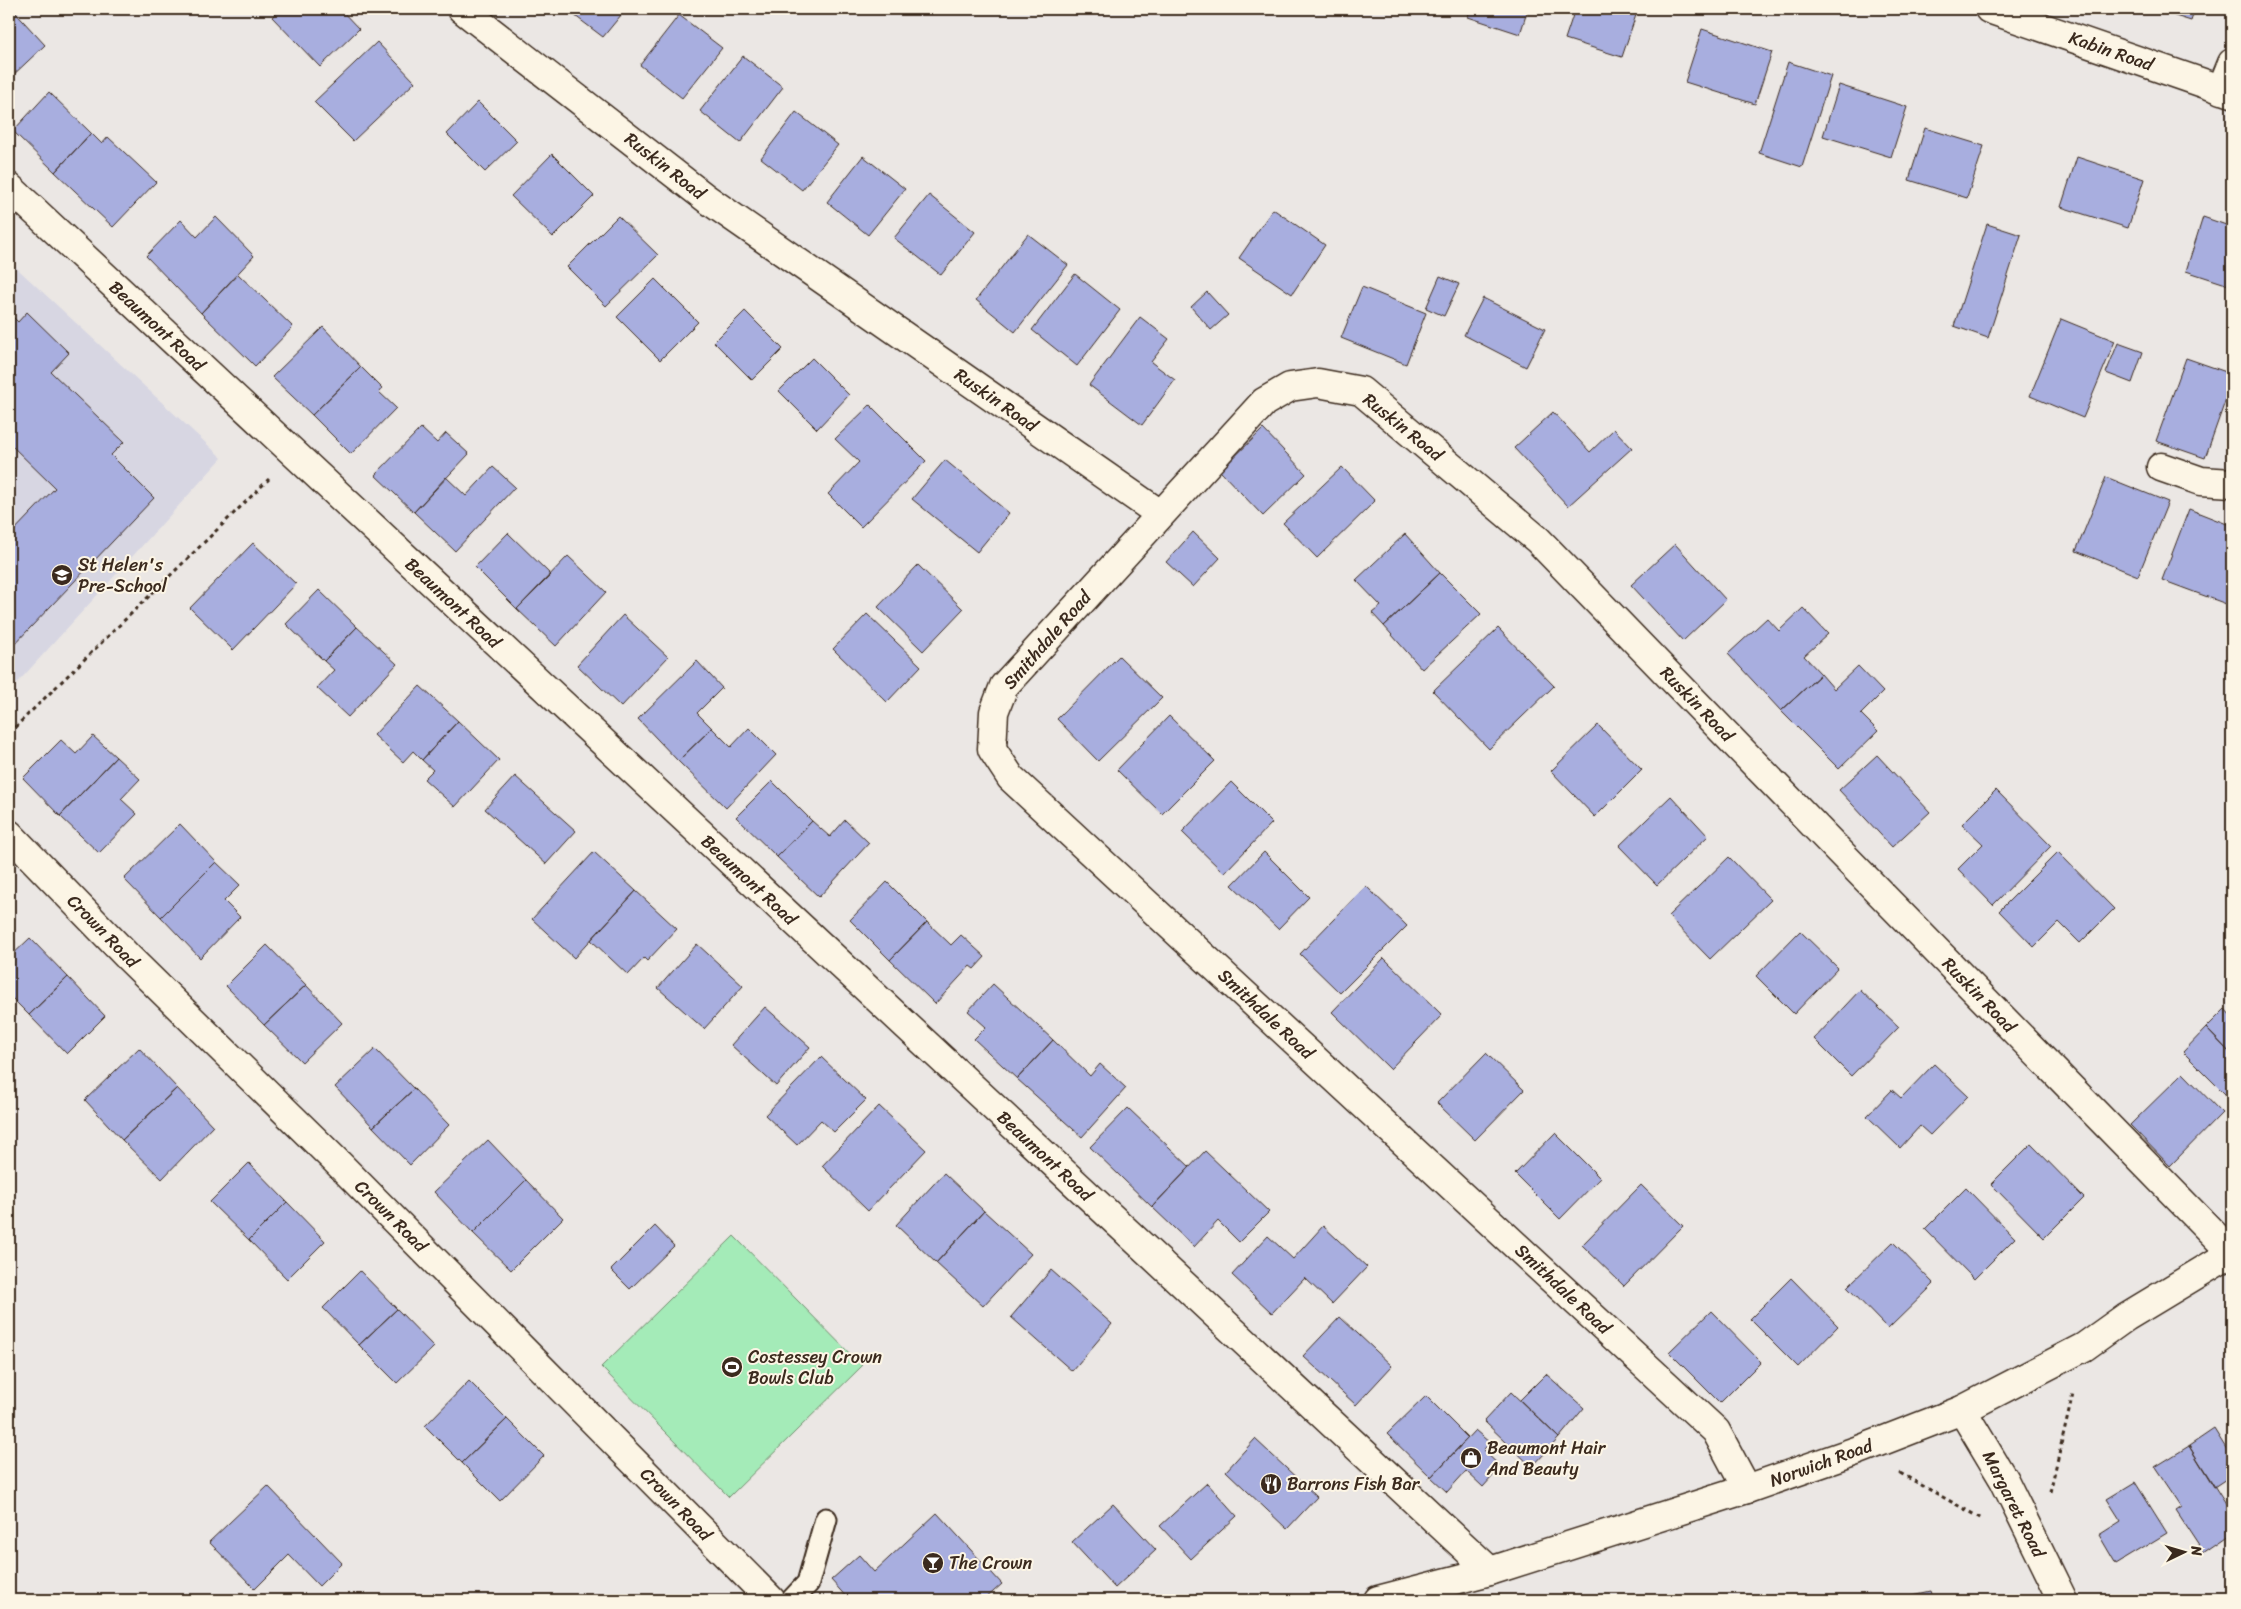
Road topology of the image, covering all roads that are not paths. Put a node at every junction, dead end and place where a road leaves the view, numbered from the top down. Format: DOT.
graph roads {
  1 [pos="462,9"];
  2 [pos="1989,9"];
  3 [pos="2232,63"];
  4 [pos="2227,92"];
  5 [pos="9,187"];
  6 [pos="2161,467"];
  7 [pos="2232,483"];
  8 [pos="1160,514"];
  9 [pos="9,834"];
  10 [pos="2232,1253"];
  11 [pos="1962,1410"];
  12 [pos="1747,1489"];
  13 [pos="826,1519"];
  14 [pos="1490,1571"];
  15 [pos="771,1600"];
  16 [pos="792,1600"];
  17 [pos="1378,1600"];
  18 [pos="2063,1600"];
  1 -- 8 [label="street, Ruskin Road"];
  2 -- 4 [label="street, Kabin Road"];
  3 -- 4 [label="street"];
  5 -- 14 [label="street, Beaumont Road"];
  6 -- 7 [label="street"];
  8 -- 10 [label="street, Ruskin Road"];
  8 -- 12 [label="street, Smithdale Road"];
  9 -- 15 [label="street, Crown Road"];
  10 -- 11 [label="street, Norwich Road"];
  11 -- 12 [label="street, Norwich Road"];
  11 -- 18 [label="street, Margaret Road"];
  12 -- 14 [label="street, Norwich Road"];
  13 -- 16 [label="lane"];
  14 -- 17 [label="street, Norwich Road"];
}
